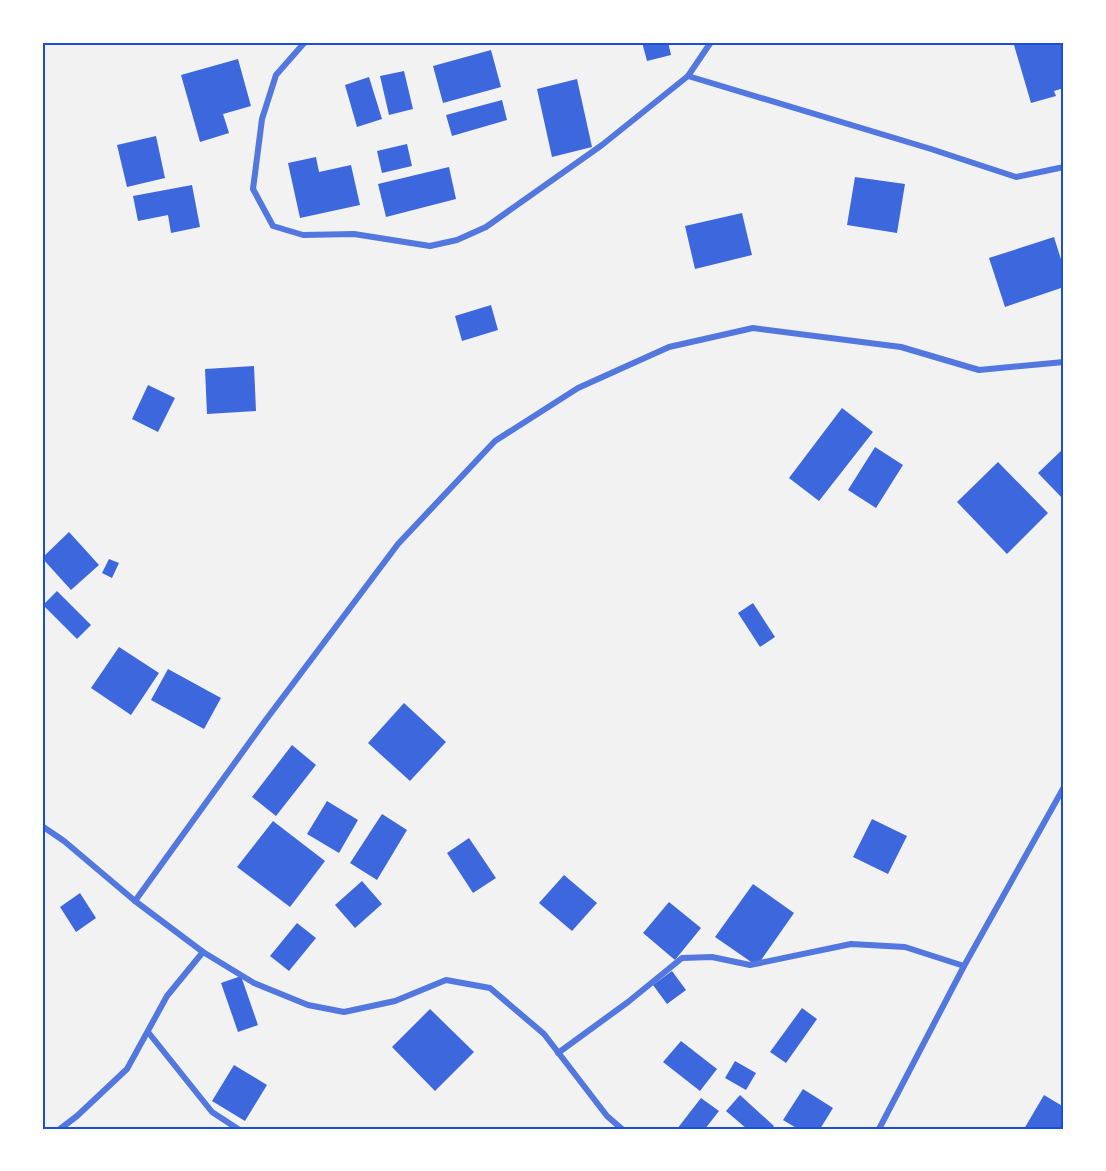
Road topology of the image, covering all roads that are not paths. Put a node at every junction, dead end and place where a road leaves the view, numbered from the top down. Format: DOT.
graph roads {
  1 [pos="305,42"];
  2 [pos="711,42"];
  3 [pos="688,76"];
  4 [pos="1064,167"];
  5 [pos="1064,362"];
  6 [pos="1064,787"];
  7 [pos="42,826"];
  8 [pos="135,901"];
  9 [pos="203,952"];
  10 [pos="964,966"];
  11 [pos="148,1032"];
  12 [pos="558,1053"];
  13 [pos="60,1129"];
  14 [pos="238,1129"];
  15 [pos="622,1129"];
  16 [pos="879,1129"];
  1 -- 3 [label="street"];
  2 -- 3 [label="street"];
  3 -- 4 [label="street"];
  5 -- 8 [label="street"];
  6 -- 10 [label="street"];
  7 -- 8 [label="street"];
  8 -- 9 [label="street"];
  9 -- 11 [label="street"];
  9 -- 12 [label="street"];
  10 -- 12 [label="street"];
  10 -- 16 [label="street"];
  11 -- 13 [label="street"];
  11 -- 14 [label="street"];
  12 -- 15 [label="street"];
}
